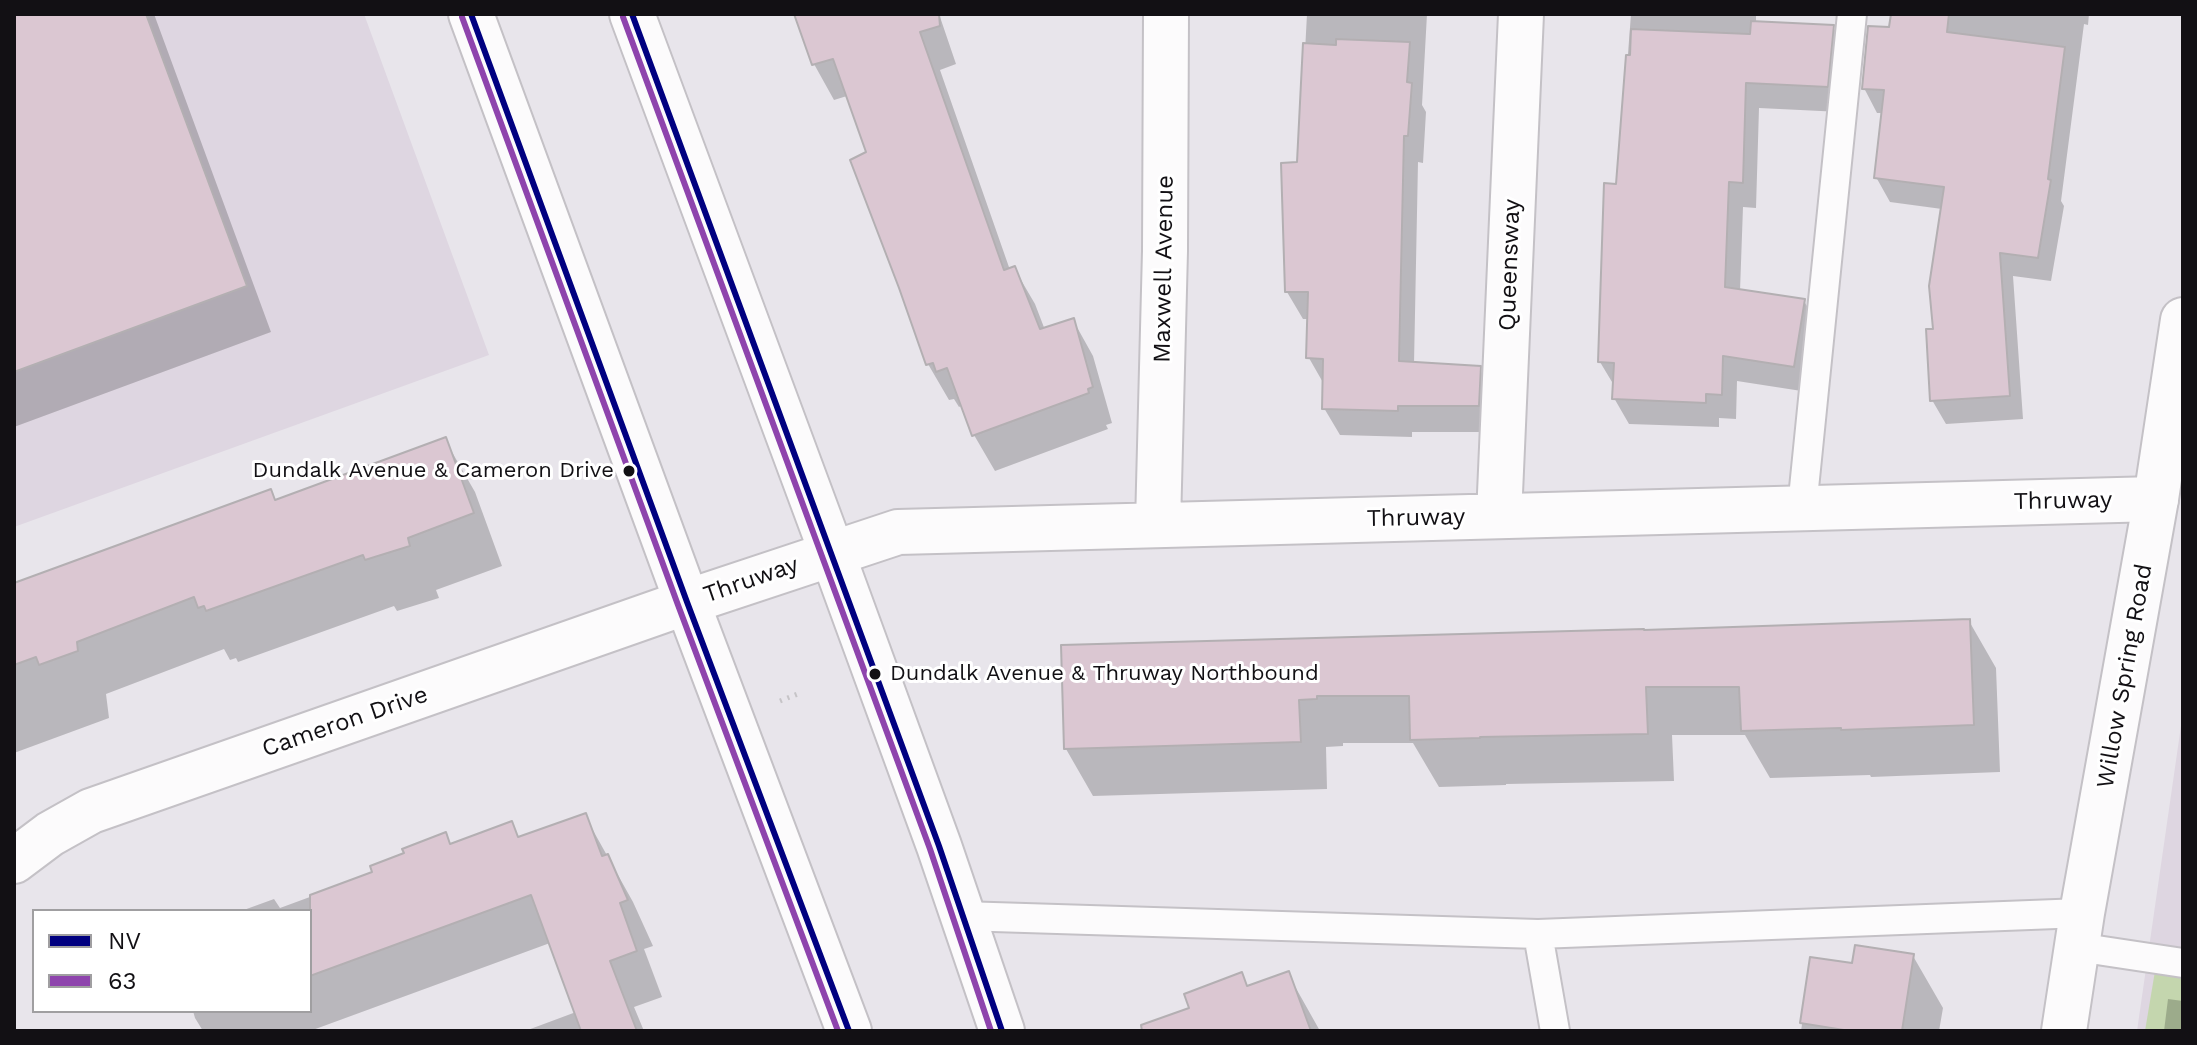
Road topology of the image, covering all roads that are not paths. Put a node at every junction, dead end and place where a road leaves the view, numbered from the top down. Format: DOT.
graph roads {
  1 [pos="471,14"];
  2 [pos="632,14"];
  3 [pos="1146,14"];
  4 [pos="1166,14"];
  5 [pos="1521,14"];
  6 [pos="1852,14"];
  7 [pos="1165,58"];
  8 [pos="2183,320"];
  9 [pos="2156,499"];
  10 [pos="1802,508"];
  11 [pos="1499,516"];
  12 [pos="1158,524"];
  13 [pos="832,553"];
  14 [pos="687,602"];
  15 [pos="14,861"];
  16 [pos="961,916"];
  17 [pos="2080,930"];
  18 [pos="1538,934"];
  19 [pos="2183,963"];
  20 [pos="849,1031"];
  21 [pos="1002,1031"];
  22 [pos="1555,1031"];
  23 [pos="2064,1031"];
  1 -- 14 [label="street"];
  2 -- 13 [label="street"];
  3 -- 7 [label="lane"];
  4 -- 7 [label="street, Maxwell Avenue"];
  5 -- 11 [label="street, Queensway"];
  6 -- 10 [label="lane"];
  7 -- 12 [label="street, Maxwell Avenue"];
  8 -- 9 [label="street, Willow Spring Road"];
  9 -- 10 [label="street, Thruway"];
  9 -- 17 [label="street, Willow Spring Road"];
  10 -- 11 [label="street, Thruway"];
  11 -- 12 [label="street, Thruway"];
  12 -- 13 [label="street, Thruway"];
  13 -- 14 [label="street, Thruway"];
  13 -- 16 [label="street"];
  14 -- 15 [label="street, Cameron Drive"];
  14 -- 20 [label="street"];
  16 -- 18 [label="lane"];
  16 -- 21 [label="street"];
  17 -- 18 [label="lane"];
  17 -- 19 [label="lane"];
  17 -- 23 [label="street, Willow Spring Road"];
  18 -- 22 [label="lane"];
}
